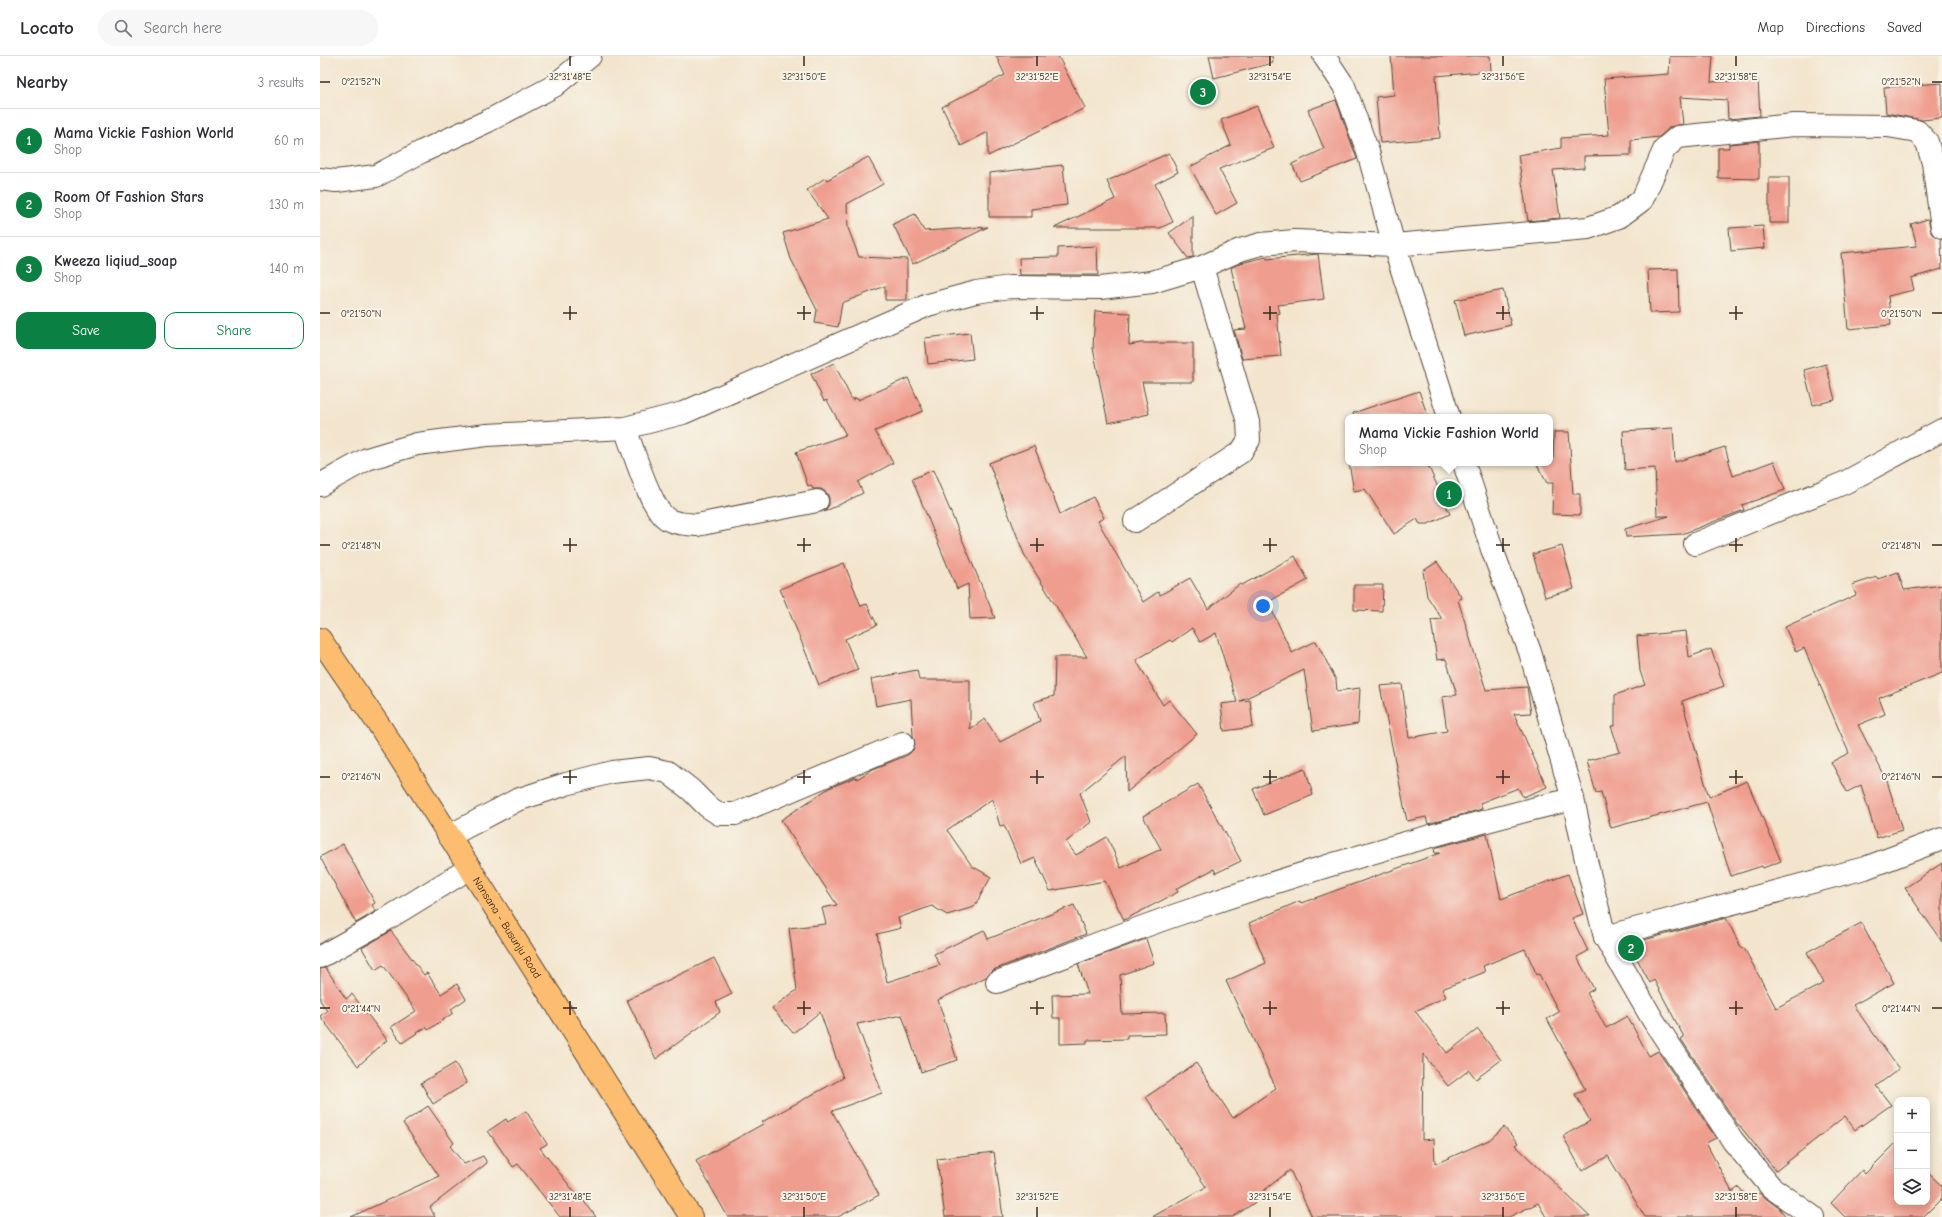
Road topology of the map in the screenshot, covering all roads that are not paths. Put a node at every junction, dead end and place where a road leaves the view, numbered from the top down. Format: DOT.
graph roads {
  1 [pos="590,56"];
  2 [pos="1324,56"];
  3 [pos="320,179"];
  4 [pos="1942,227"];
  5 [pos="1394,245"];
  6 [pos="1202,267"];
  7 [pos="1449,414"];
  8 [pos="626,428"];
  9 [pos="1942,430"];
  10 [pos="1465,466"];
  11 [pos="320,485"];
  12 [pos="817,502"];
  13 [pos="1136,522"];
  14 [pos="1694,544"];
  15 [pos="320,639"];
  16 [pos="903,743"];
  17 [pos="1573,799"];
  18 [pos="449,836"];
  19 [pos="1942,839"];
  20 [pos="470,868"];
  21 [pos="1605,937"];
  22 [pos="320,957"];
  23 [pos="997,982"];
  24 [pos="691,1217"];
  25 [pos="1813,1217"];
  1 -- 3 [label="street"];
  2 -- 5 [label="street"];
  4 -- 5 [label="street"];
  5 -- 6 [label="street"];
  5 -- 7 [label="street"];
  6 -- 8 [label="street"];
  6 -- 13 [label="street"];
  8 -- 11 [label="street"];
  8 -- 12 [label="street"];
  9 -- 14 [label="street"];
  10 -- 17 [label="street"];
  15 -- 18 [label="main road, Nansana - Busunju Road"];
  16 -- 18 [label="street"];
  17 -- 21 [label="street"];
  17 -- 23 [label="street"];
  18 -- 20 [label="main road, Nansana - Busunju Road"];
  19 -- 21 [label="street"];
  20 -- 22 [label="street"];
  20 -- 24 [label="main road, Nansana - Busunju Road"];
  21 -- 25 [label="street"];
}
